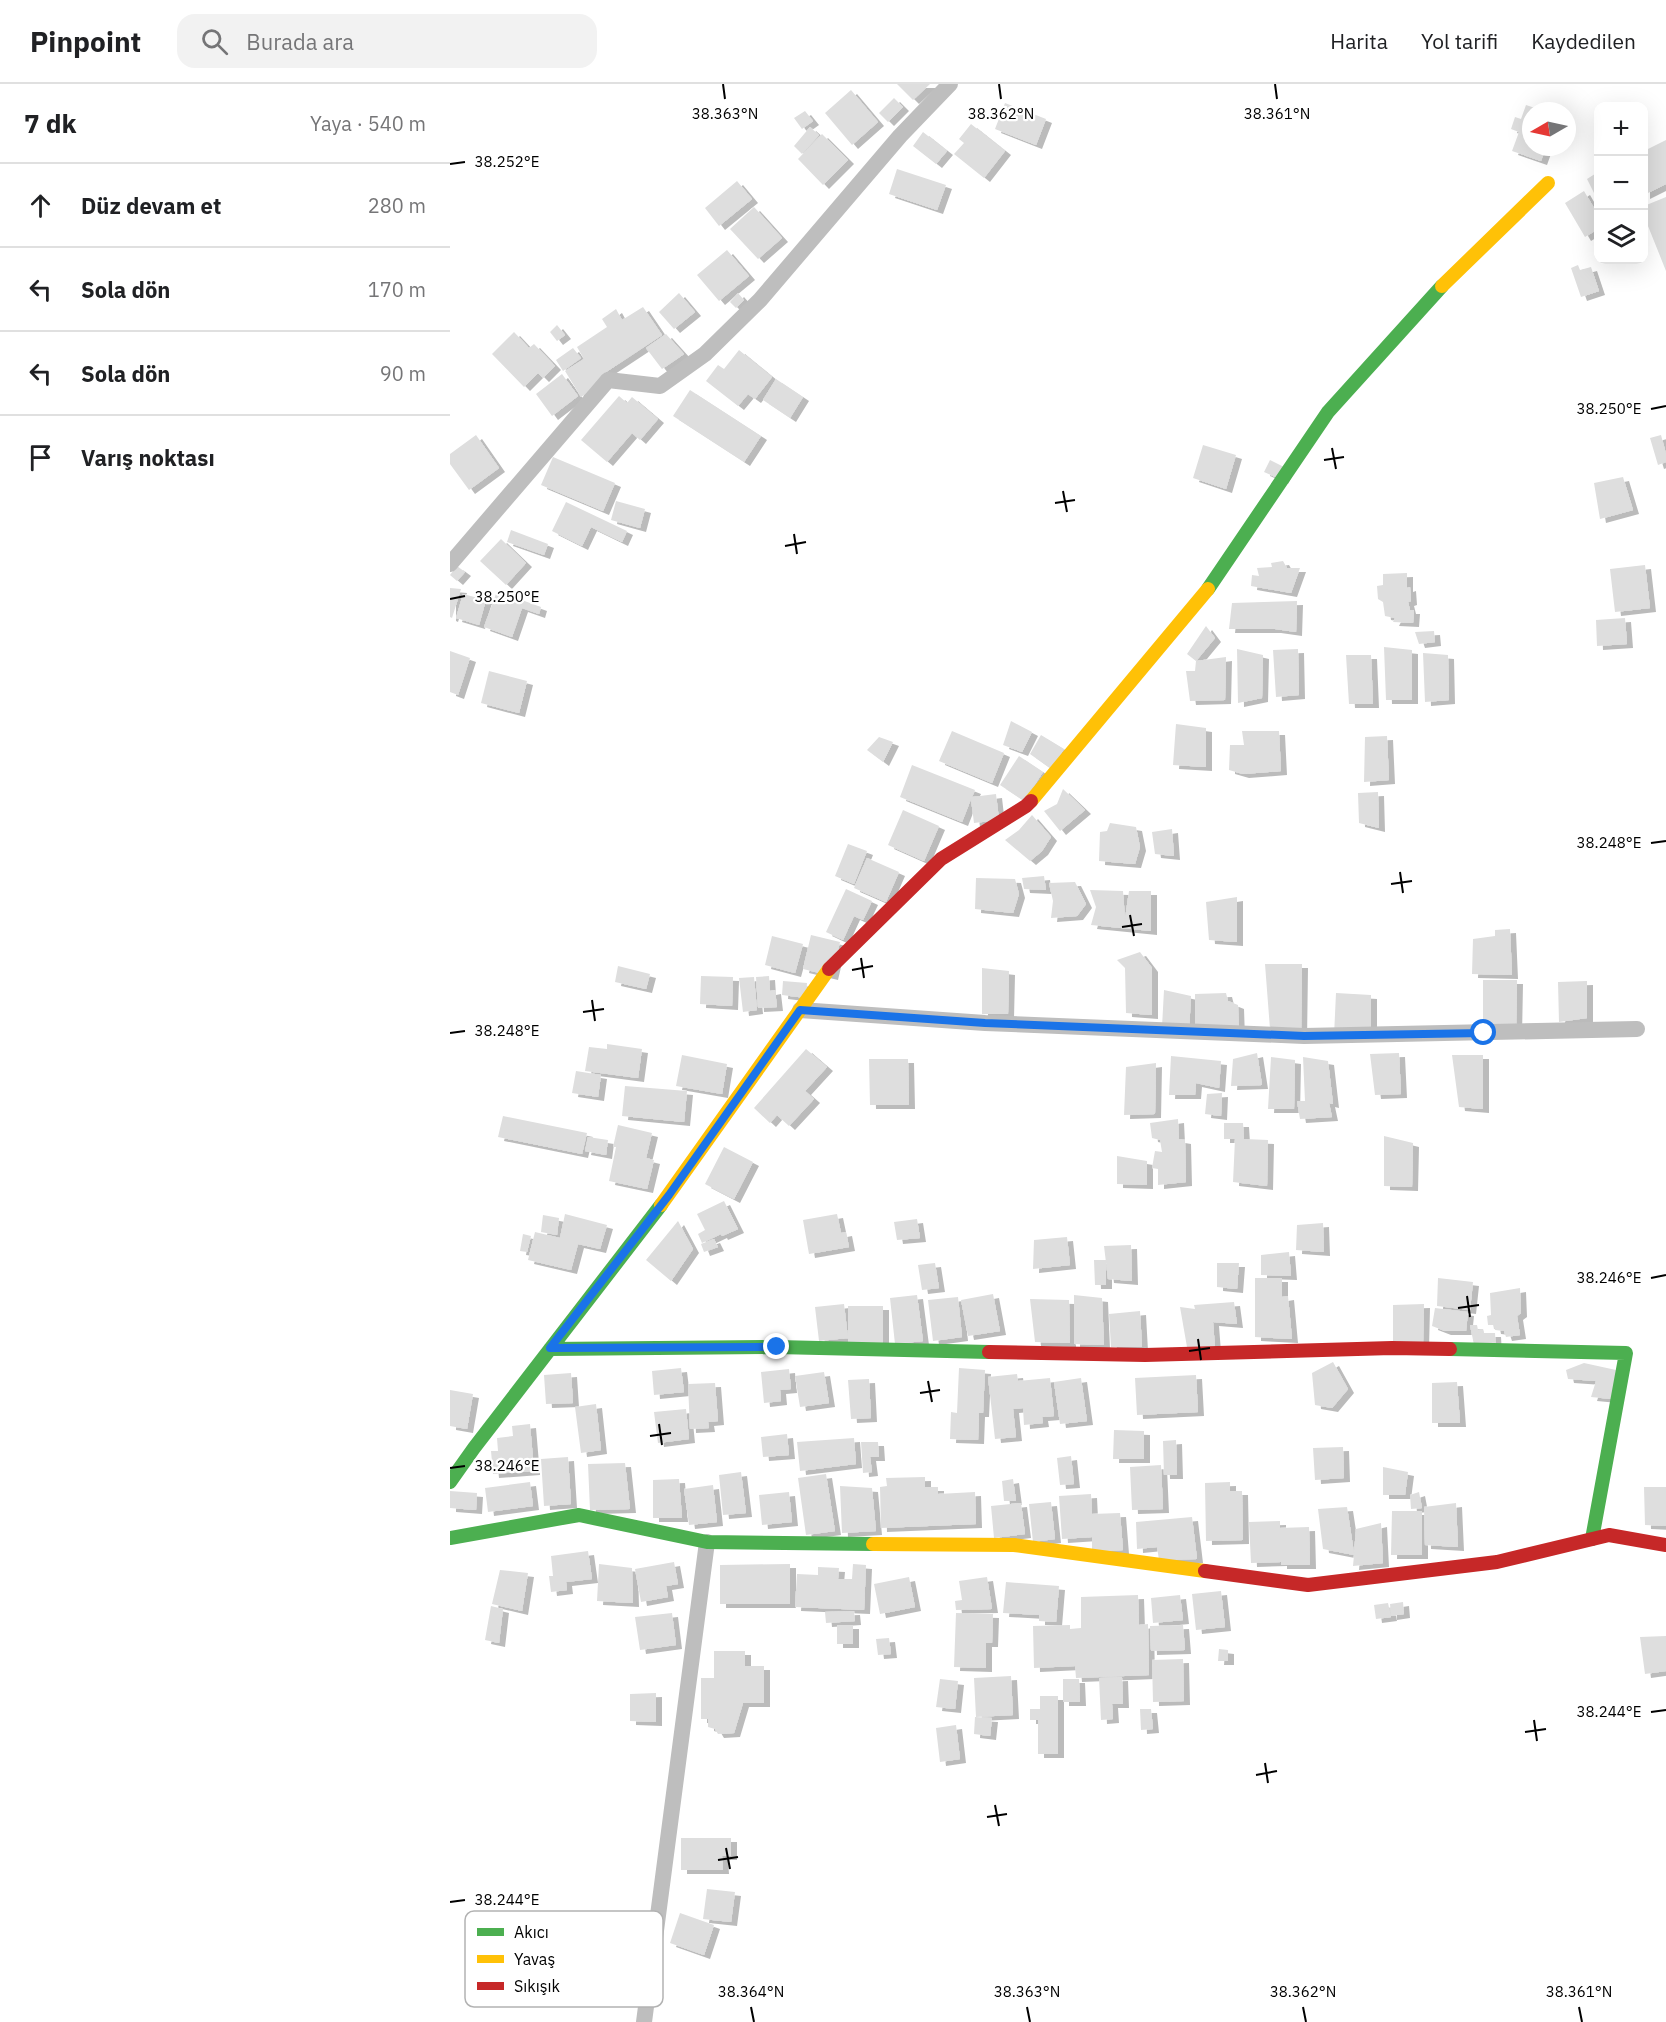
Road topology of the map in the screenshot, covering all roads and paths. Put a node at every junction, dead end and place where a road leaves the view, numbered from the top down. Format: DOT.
graph roads {
  1 [pos="950,84"];
  2 [pos="1548,183"];
  3 [pos="450,564"];
  4 [pos="800,1010"];
  5 [pos="1637,1029"];
  6 [pos="550,1348"];
  7 [pos="450,1482"];
  8 [pos="450,1538"];
  9 [pos="1592,1539"];
  10 [pos="706,1542"];
  11 [pos="1666,1545"];
  12 [pos="658,1911"];
  13 [pos="646,2007"];
  14 [pos="644,2022"];
  1 -- 3 [label="street"];
  2 -- 4 [label="street"];
  4 -- 5 [label="street"];
  4 -- 6 [label="street"];
  6 -- 7 [label="street"];
  6 -- 9 [label="street"];
  8 -- 10 [label="street"];
  9 -- 10 [label="street"];
  9 -- 11 [label="street"];
  10 -- 12 [label="street"];
  13 -- 14 [label="street"];
}
